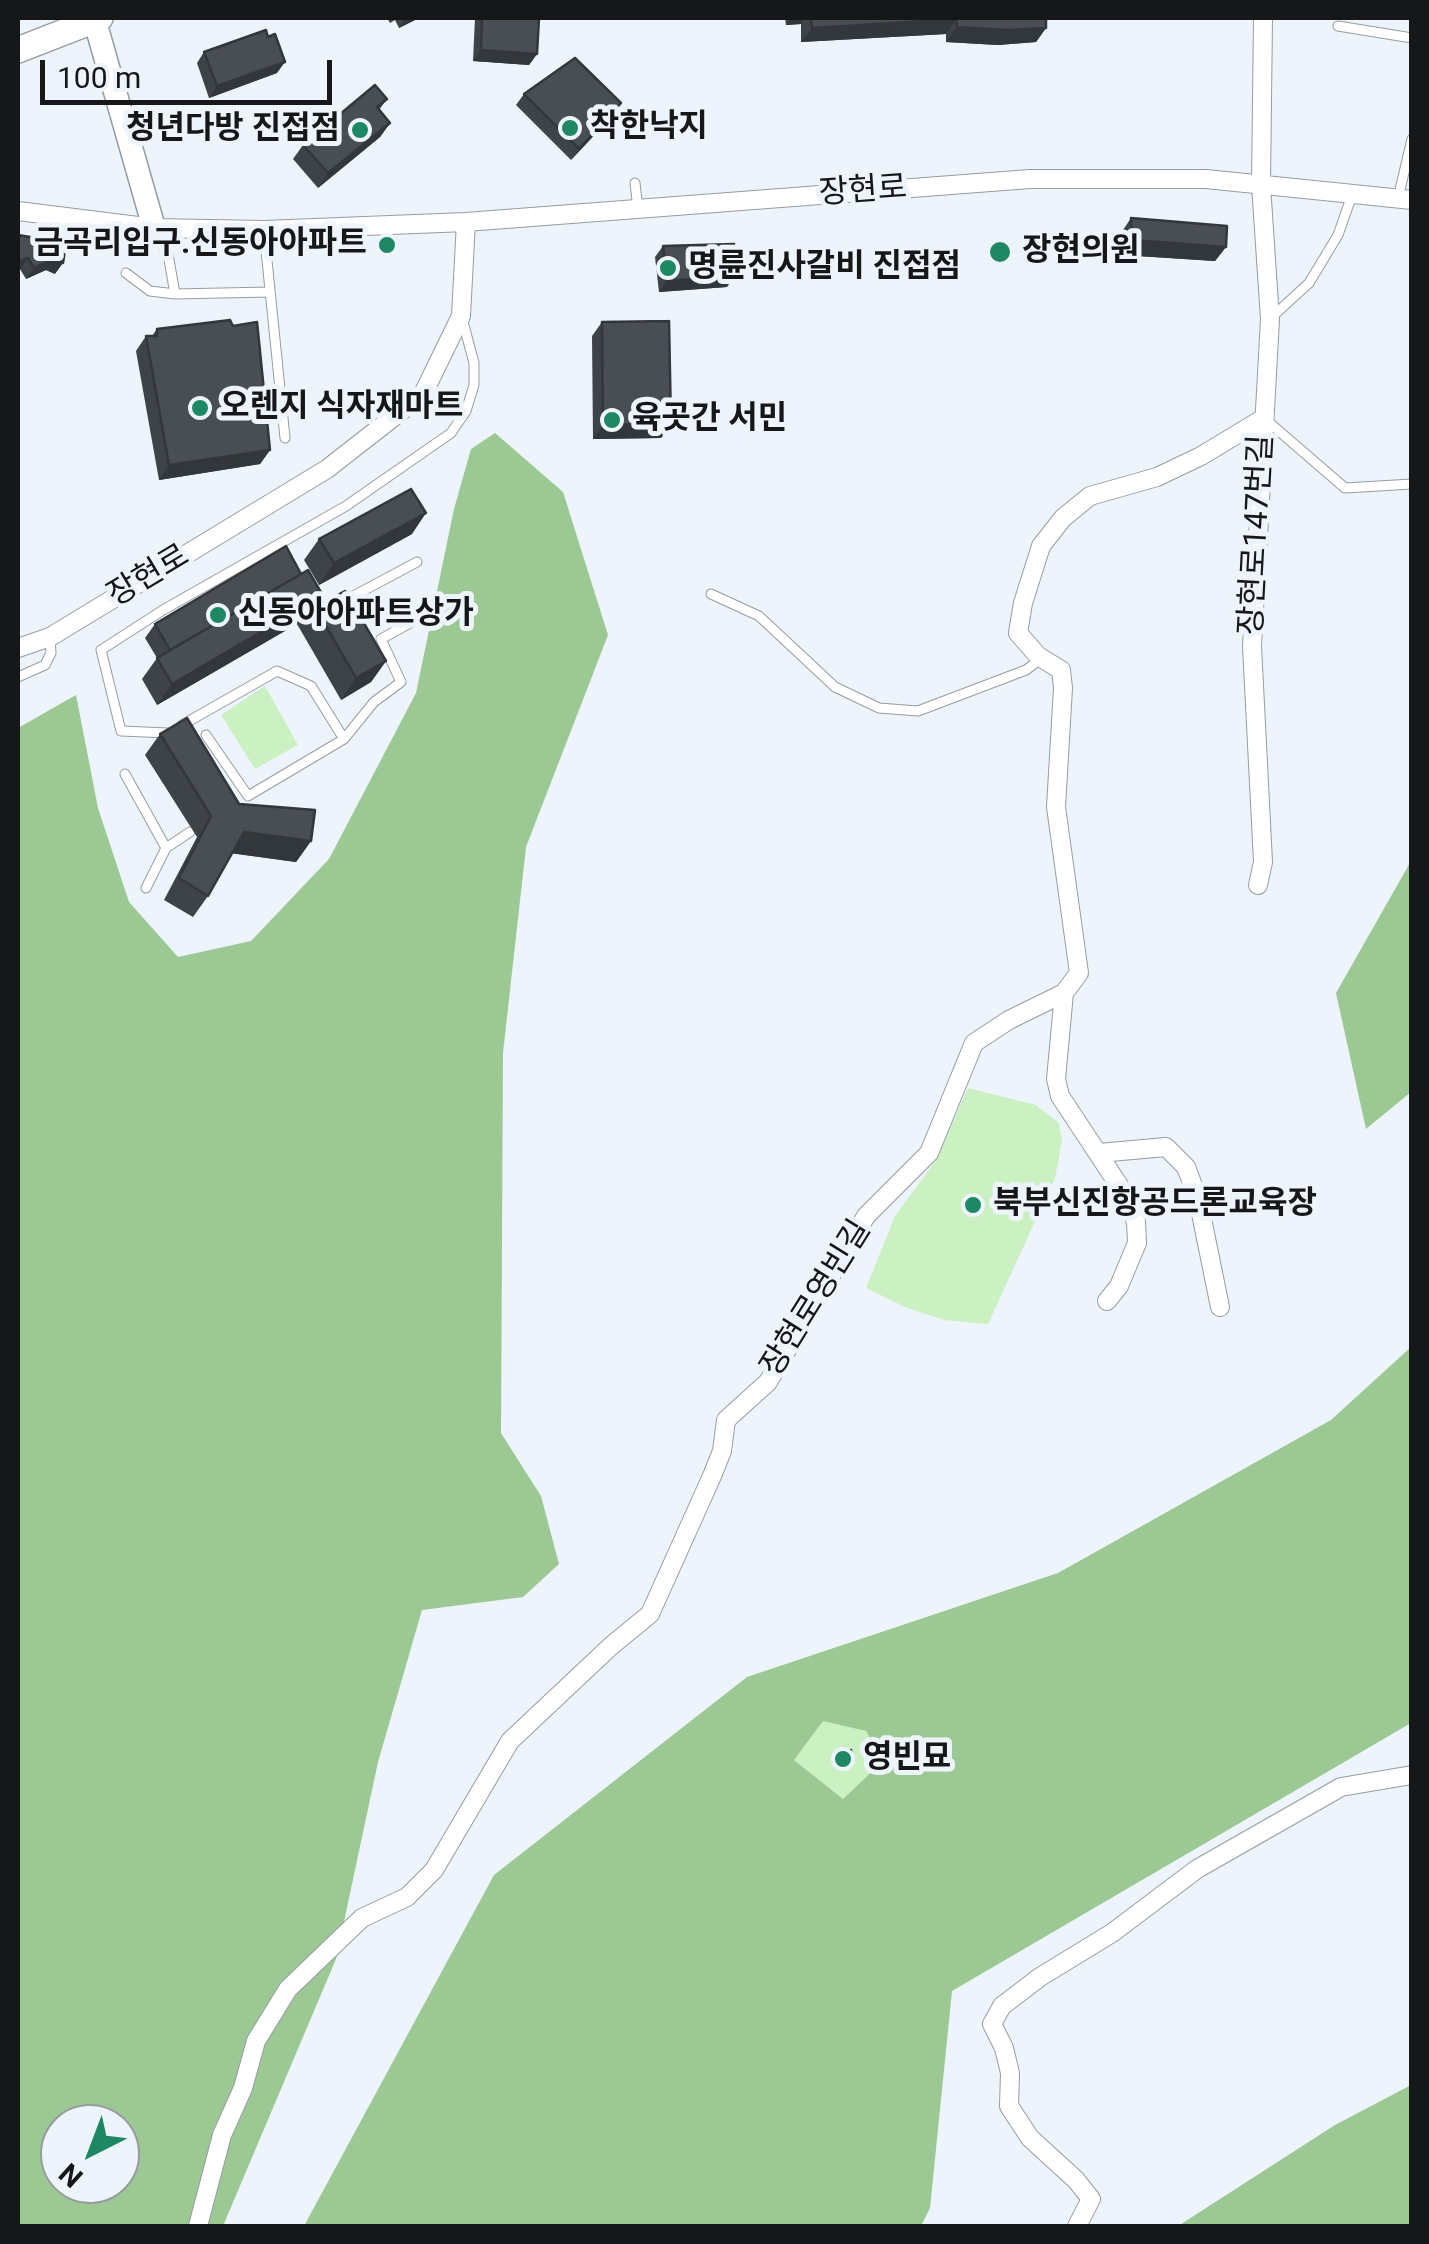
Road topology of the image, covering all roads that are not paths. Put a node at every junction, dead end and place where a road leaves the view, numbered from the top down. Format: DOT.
graph roads {
  1 [pos="96,18"];
  2 [pos="1263,18"];
  3 [pos="1338,26"];
  4 [pos="1412,38"];
  5 [pos="18,50"];
  6 [pos="1412,139"];
  7 [pos="635,183"];
  8 [pos="1261,184"];
  9 [pos="1352,194"];
  10 [pos="1404,199"];
  11 [pos="638,209"];
  12 [pos="18,211"];
  13 [pos="466,222"];
  14 [pos="154,228"];
  15 [pos="264,230"];
  16 [pos="126,273"];
  17 [pos="269,292"];
  18 [pos="175,294"];
  19 [pos="461,316"];
  20 [pos="1270,319"];
  21 [pos="1264,418"];
  22 [pos="284,438"];
  23 [pos="1412,484"];
  24 [pos="281,543"];
  25 [pos="290,557"];
  26 [pos="417,562"];
  27 [pos="711,594"];
  28 [pos="327,601"];
  29 [pos="423,616"];
  30 [pos="50,638"];
  31 [pos="18,648"];
  32 [pos="1042,658"];
  33 [pos="18,677"];
  34 [pos="206,736"];
  35 [pos="344,739"];
  36 [pos="125,774"];
  37 [pos="248,796"];
  38 [pos="234,805"];
  39 [pos="190,832"];
  40 [pos="166,848"];
  41 [pos="1258,885"];
  42 [pos="146,888"];
  43 [pos="1064,992"];
  44 [pos="1099,1153"];
  45 [pos="1107,1301"];
  46 [pos="1220,1307"];
  47 [pos="1412,1775"];
  48 [pos="198,2226"];
  49 [pos="1077,2226"];
  1 -- 5 [label="main road"];
  1 -- 14 [label="street"];
  2 -- 8 [label="street"];
  3 -- 4 [label="lane"];
  6 -- 10 [label="lane"];
  7 -- 11 [label="lane"];
  8 -- 9 [label="street, 장현로"];
  8 -- 11 [label="street, 장현로"];
  8 -- 20 [label="street, 장현로147번길"];
  9 -- 10 [label="street, 장현로"];
  9 -- 20 [label="lane"];
  11 -- 13 [label="street, 장현로"];
  12 -- 14 [label="street, 장현로"];
  13 -- 15 [label="street, 장현로"];
  13 -- 19 [label="street, 장현로"];
  14 -- 15 [label="street, 장현로"];
  14 -- 18 [label="lane"];
  15 -- 17 [label="lane"];
  16 -- 18 [label="lane"];
  17 -- 18 [label="lane"];
  17 -- 22 [label="lane"];
  19 -- 24 [label="lane"];
  19 -- 30 [label="street, 장현로"];
  20 -- 21 [label="street, 장현로147번길"];
  21 -- 23 [label="lane"];
  21 -- 32 [label="street"];
  21 -- 41 [label="street, 장현로147번길"];
  24 -- 25 [label="lane"];
  24 -- 35 [label="lane"];
  26 -- 28 [label="lane"];
  27 -- 32 [label="lane"];
  29 -- 35 [label="lane"];
  30 -- 31 [label="street, 장현로"];
  30 -- 33 [label="lane"];
  32 -- 43 [label="street"];
  34 -- 37 [label="lane"];
  35 -- 37 [label="lane"];
  36 -- 40 [label="lane"];
  37 -- 38 [label="lane"];
  39 -- 40 [label="lane"];
  40 -- 42 [label="lane"];
  43 -- 44 [label="street"];
  43 -- 48 [label="street, 장현로영빈길"];
  44 -- 45 [label="street"];
  44 -- 46 [label="street"];
  47 -- 49 [label="street"];
}
